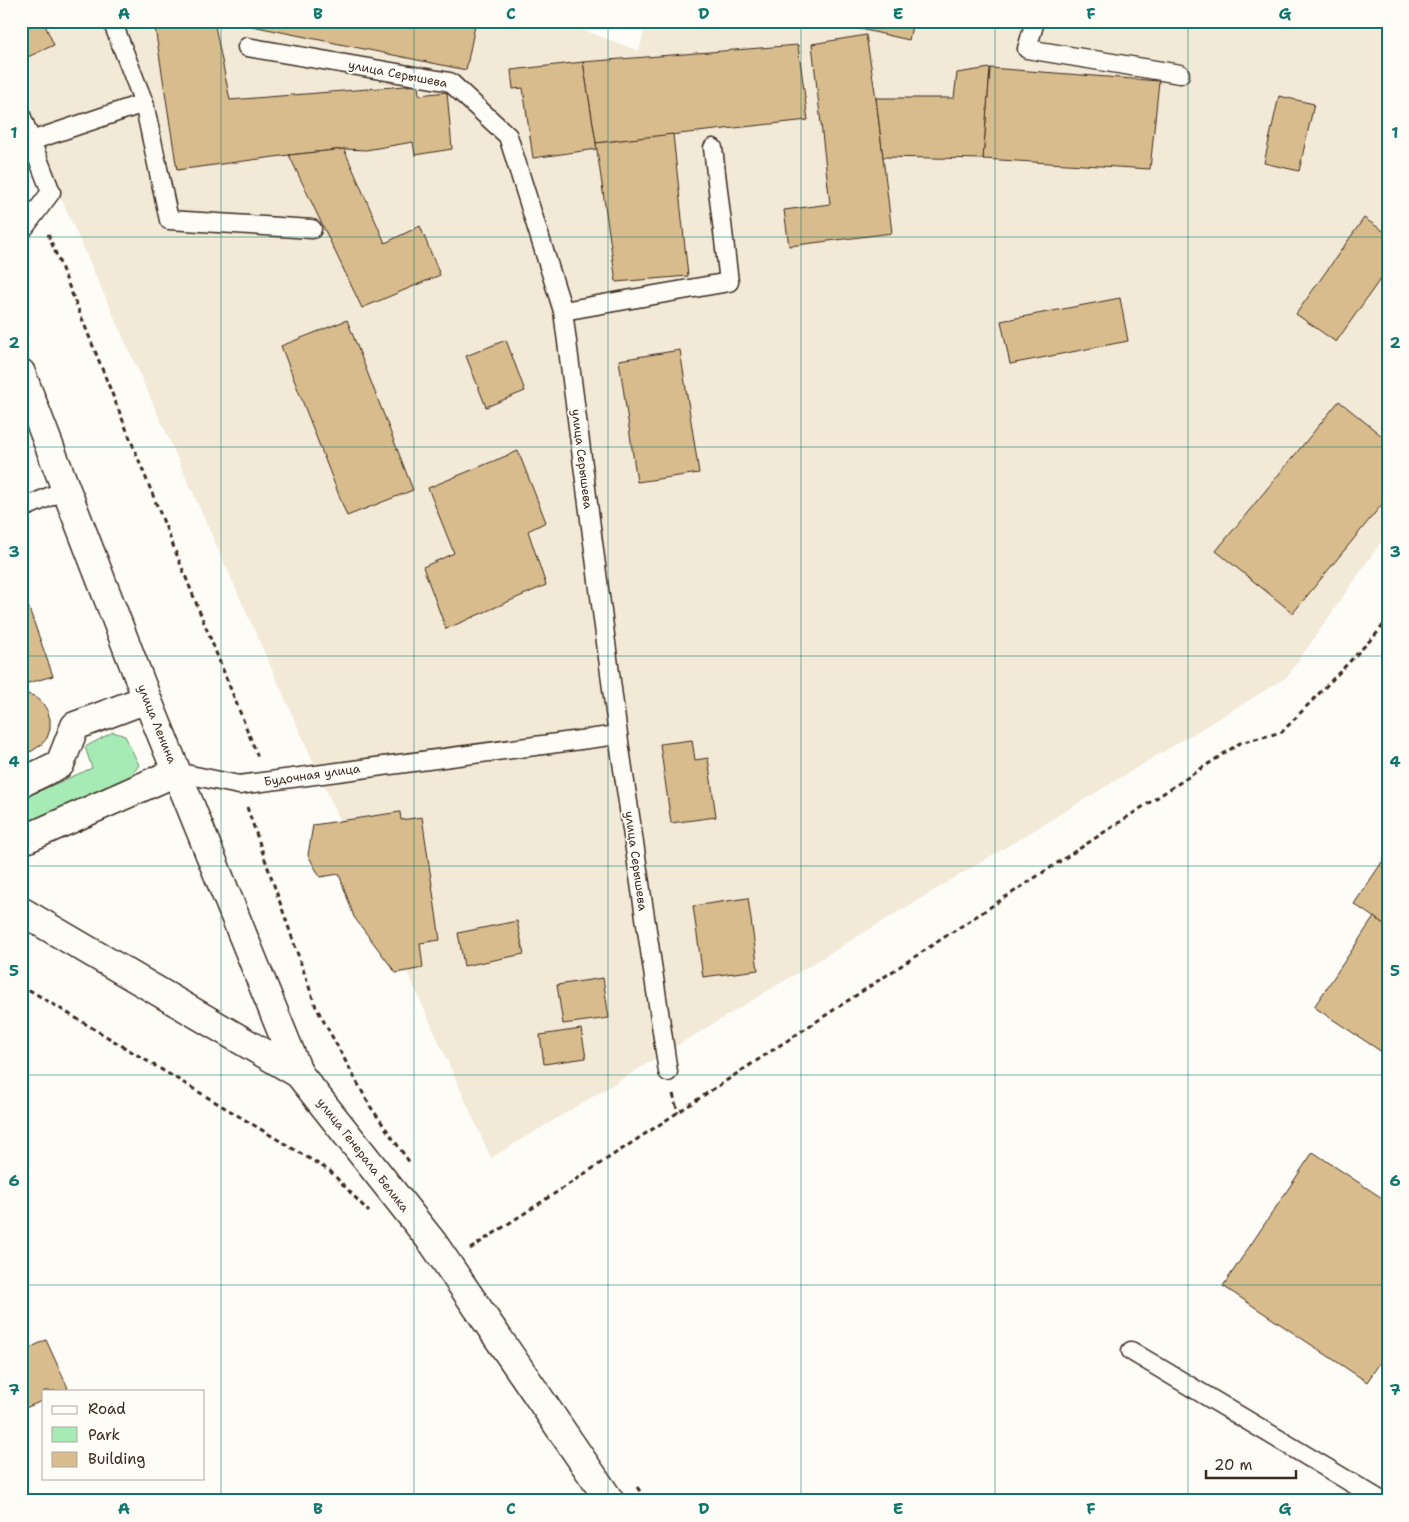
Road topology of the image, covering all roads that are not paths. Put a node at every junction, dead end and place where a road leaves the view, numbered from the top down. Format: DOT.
graph roads {
  1 [pos="112,21"];
  2 [pos="1035,21"];
  3 [pos="247,47"];
  4 [pos="1180,74"];
  5 [pos="144,103"];
  6 [pos="21,116"];
  7 [pos="31,141"];
  8 [pos="713,148"];
  9 [pos="312,229"];
  10 [pos="21,232"];
  11 [pos="563,311"];
  12 [pos="24,386"];
  13 [pos="67,489"];
  14 [pos="21,509"];
  15 [pos="147,699"];
  16 [pos="618,735"];
  17 [pos="176,772"];
  18 [pos="21,783"];
  19 [pos="21,841"];
  20 [pos="21,911"];
  21 [pos="668,1072"];
  22 [pos="299,1074"];
  23 [pos="1131,1351"];
  24 [pos="608,1498"];
  25 [pos="1382,1501"];
  1 -- 5 [label="lane"];
  2 -- 4 [label="lane"];
  3 -- 11 [label="lane, улица Серышева"];
  5 -- 7 [label="lane"];
  5 -- 9 [label="lane"];
  6 -- 7 [label="lane"];
  7 -- 10 [label="lane"];
  8 -- 11 [label="lane"];
  11 -- 16 [label="lane, улица Серышева"];
  12 -- 13 [label="main road, улица Ленина"];
  13 -- 14 [label="lane"];
  13 -- 15 [label="main road, улица Ленина"];
  15 -- 17 [label="main road, улица Ленина"];
  15 -- 18 [label="main road"];
  16 -- 17 [label="lane, Будочная улица"];
  16 -- 21 [label="lane, улица Серышева"];
  17 -- 19 [label="main road"];
  17 -- 22 [label="main road, улица Ленина"];
  20 -- 22 [label="main road, улица Генерала Белика"];
  22 -- 24 [label="main road, улица Генерала Белика"];
  23 -- 25 [label="lane"];
}
